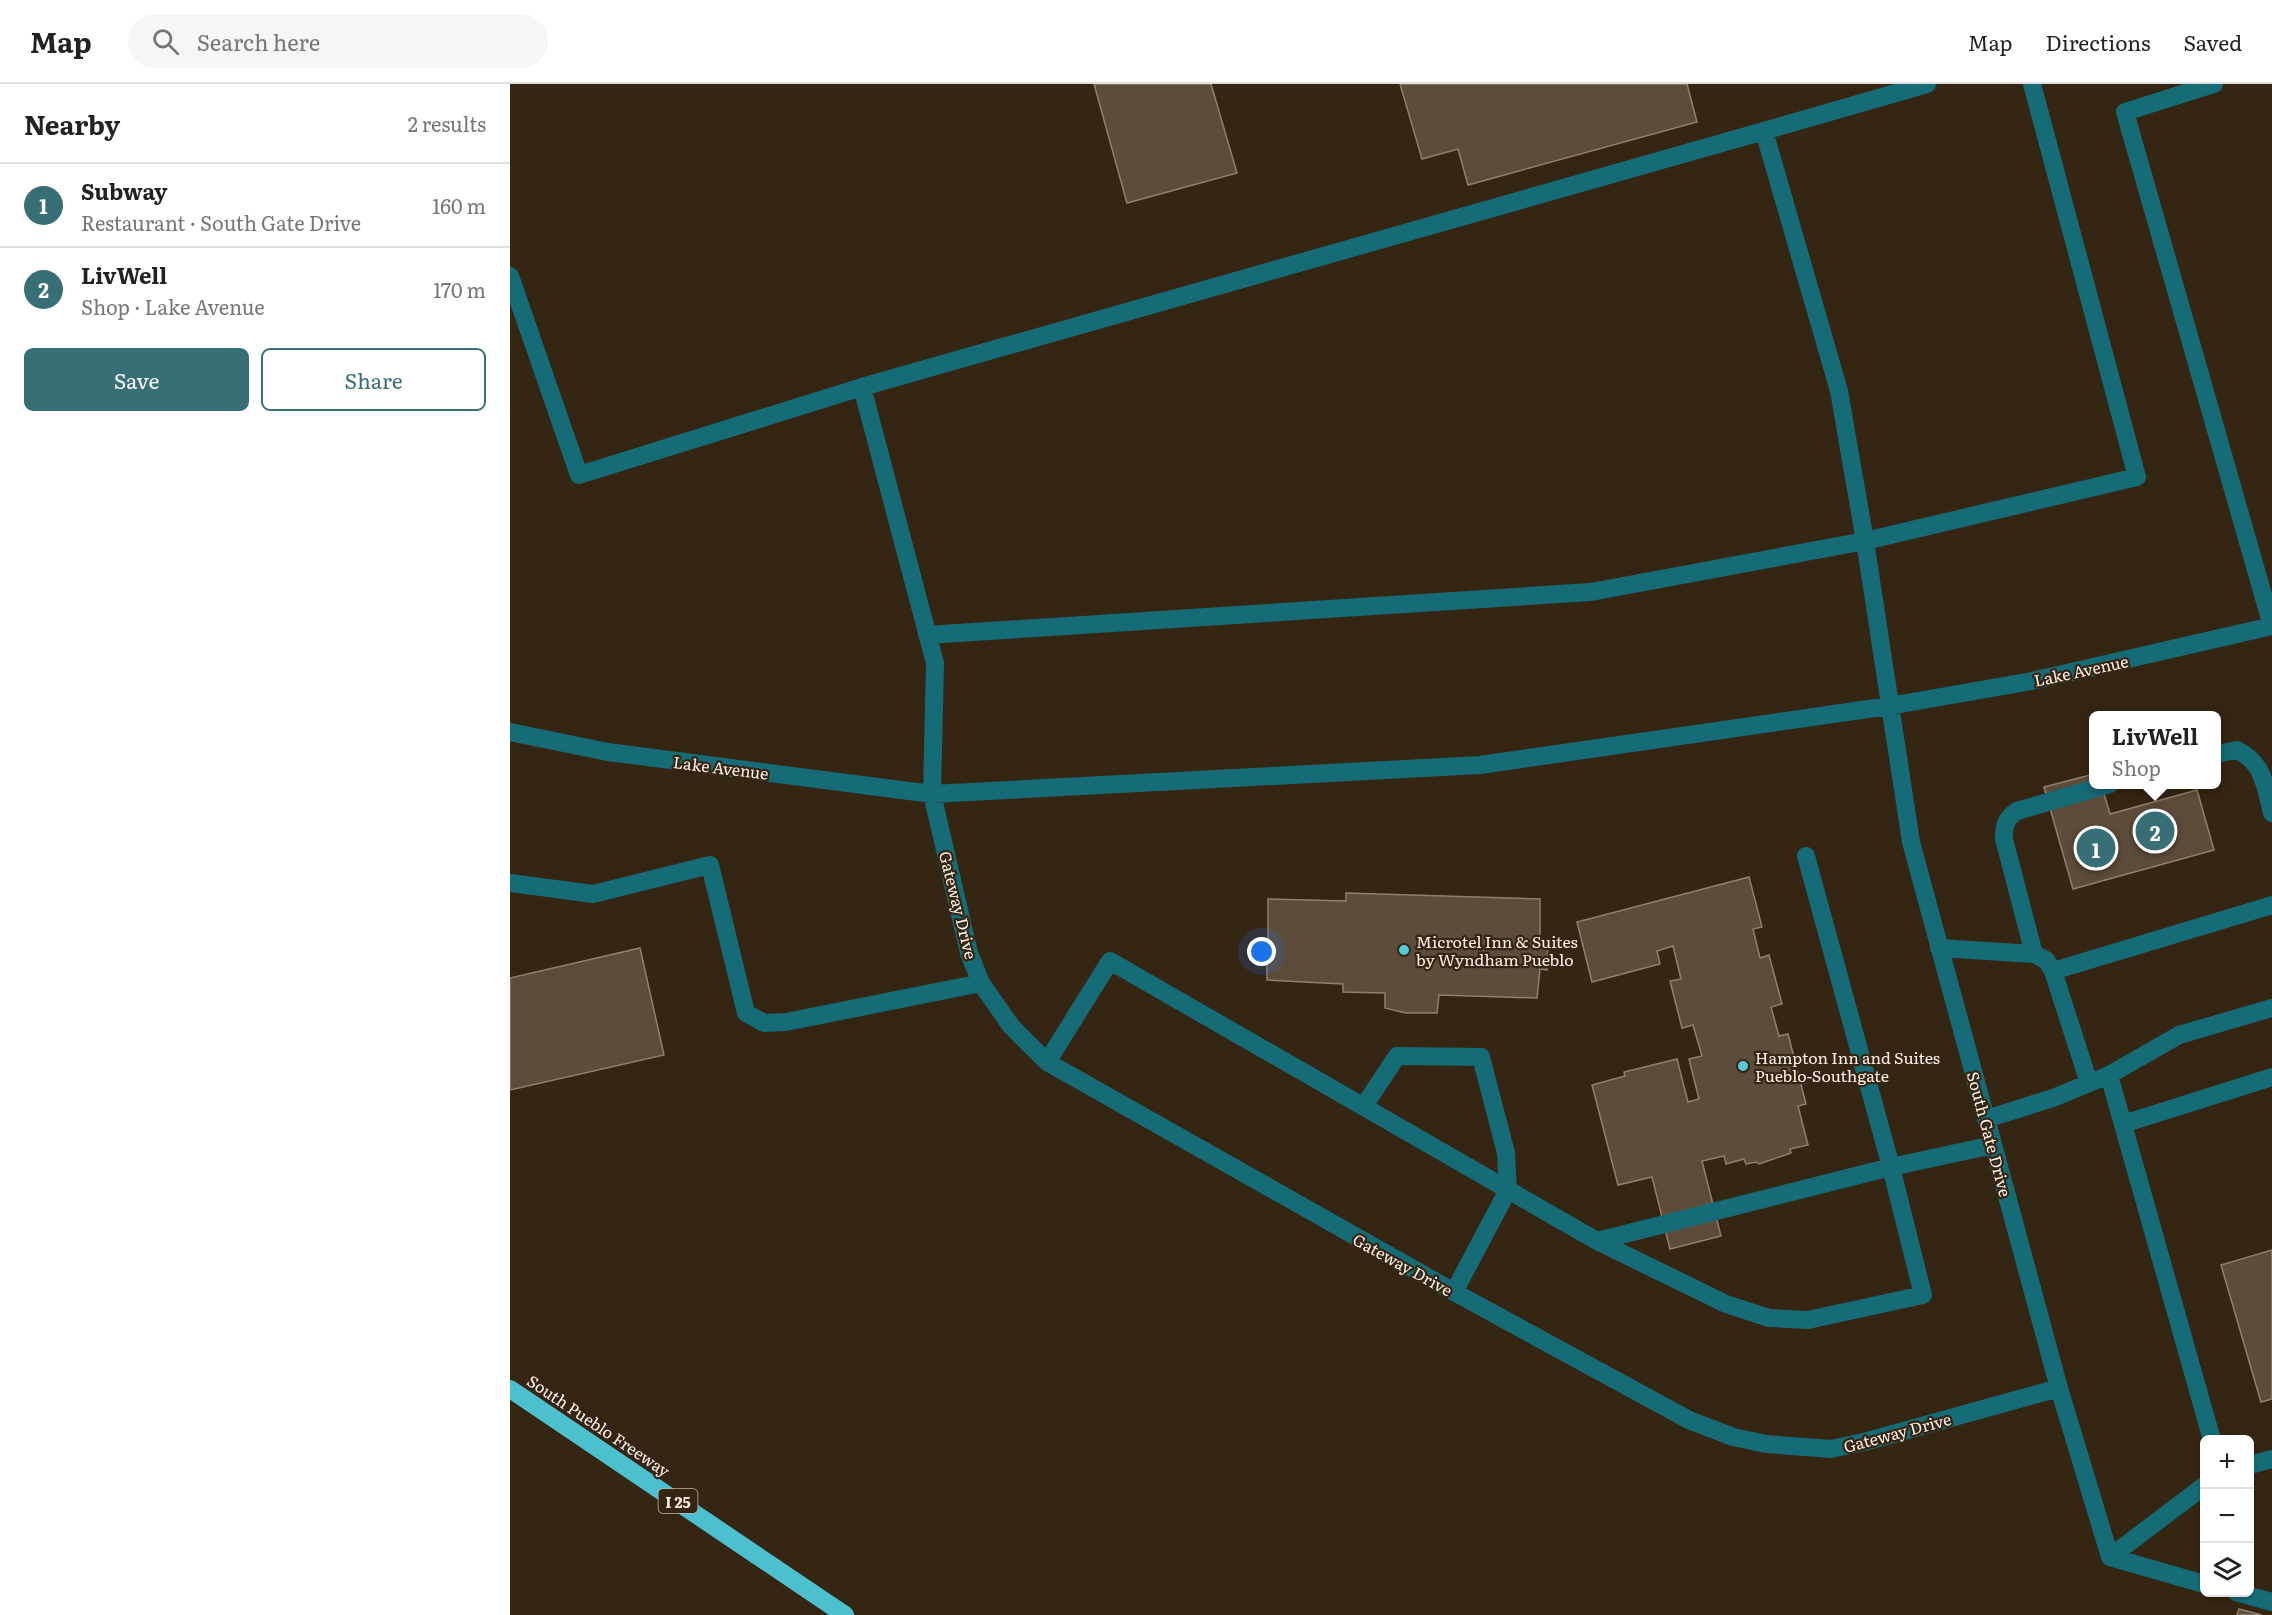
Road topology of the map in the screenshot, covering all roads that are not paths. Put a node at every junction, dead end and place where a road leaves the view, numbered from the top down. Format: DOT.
graph roads {
  1 [pos="1927,84"];
  2 [pos="2032,84"];
  3 [pos="2214,84"];
  4 [pos="1764,130"];
  5 [pos="510,276"];
  6 [pos="862,387"];
  7 [pos="1865,541"];
  8 [pos="2272,626"];
  9 [pos="927,635"];
  10 [pos="1889,706"];
  11 [pos="510,732"];
  12 [pos="2221,753"];
  13 [pos="2093,789"];
  14 [pos="933,794"];
  15 [pos="2272,813"];
  16 [pos="1806,856"];
  17 [pos="510,883"];
  18 [pos="2272,905"];
  19 [pos="1939,948"];
  20 [pos="2034,954"];
  21 [pos="2054,971"];
  22 [pos="981,982"];
  23 [pos="2272,1008"];
  24 [pos="1047,1062"];
  25 [pos="2109,1075"];
  26 [pos="2272,1077"];
  27 [pos="2089,1083"];
  28 [pos="1364,1106"];
  29 [pos="1986,1119"];
  30 [pos="2123,1124"];
  31 [pos="1993,1145"];
  32 [pos="1891,1167"];
  33 [pos="1508,1190"];
  34 [pos="1597,1241"];
  35 [pos="1454,1292"];
  36 [pos="2059,1388"];
  37 [pos="510,1389"];
  38 [pos="2211,1435"];
  39 [pos="2272,1459"];
  40 [pos="2254,1464"];
  41 [pos="2201,1489"];
  42 [pos="2110,1557"];
  43 [pos="2200,1583"];
  44 [pos="2252,1597"];
  45 [pos="2272,1602"];
  46 [pos="845,1615"];
  1 -- 4 [label="street"];
  2 -- 7 [label="street"];
  3 -- 8 [label="street"];
  4 -- 6 [label="street"];
  4 -- 7 [label="street, South Gate Drive"];
  5 -- 6 [label="street"];
  6 -- 9 [label="street, Gateway Drive"];
  7 -- 9 [label="street"];
  7 -- 10 [label="street, South Gate Drive"];
  8 -- 10 [label="street, Lake Avenue"];
  9 -- 14 [label="street, Gateway Drive"];
  10 -- 14 [label="street, Lake Avenue"];
  10 -- 19 [label="street, South Gate Drive"];
  11 -- 14 [label="street, Lake Avenue"];
  12 -- 15 [label="street"];
  13 -- 20 [label="street"];
  14 -- 22 [label="street, Gateway Drive"];
  16 -- 32 [label="street"];
  17 -- 22 [label="street"];
  18 -- 21 [label="street"];
  19 -- 20 [label="street"];
  19 -- 29 [label="street, South Gate Drive"];
  20 -- 21 [label="street"];
  21 -- 27 [label="street"];
  22 -- 24 [label="street, Gateway Drive"];
  23 -- 25 [label="street"];
  24 -- 28 [label="street"];
  24 -- 35 [label="street, Gateway Drive"];
  25 -- 27 [label="street"];
  25 -- 30 [label="street"];
  26 -- 30 [label="street"];
  27 -- 29 [label="street"];
  28 -- 33 [label="street"];
  28 -- 33 [label="street"];
  29 -- 31 [label="street, South Gate Drive"];
  30 -- 38 [label="street"];
  31 -- 32 [label="street"];
  31 -- 36 [label="street, South Gate Drive"];
  32 -- 34 [label="street"];
  32 -- 34 [label="street"];
  33 -- 34 [label="street"];
  33 -- 35 [label="street"];
  35 -- 36 [label="street, Gateway Drive"];
  36 -- 42 [label="street, South Gate Drive"];
  37 -- 46 [label="highway, South Pueblo Freeway / I 25"];
  39 -- 40 [label="street"];
  41 -- 42 [label="street"];
  42 -- 43 [label="street"];
  44 -- 45 [label="street"];
}
